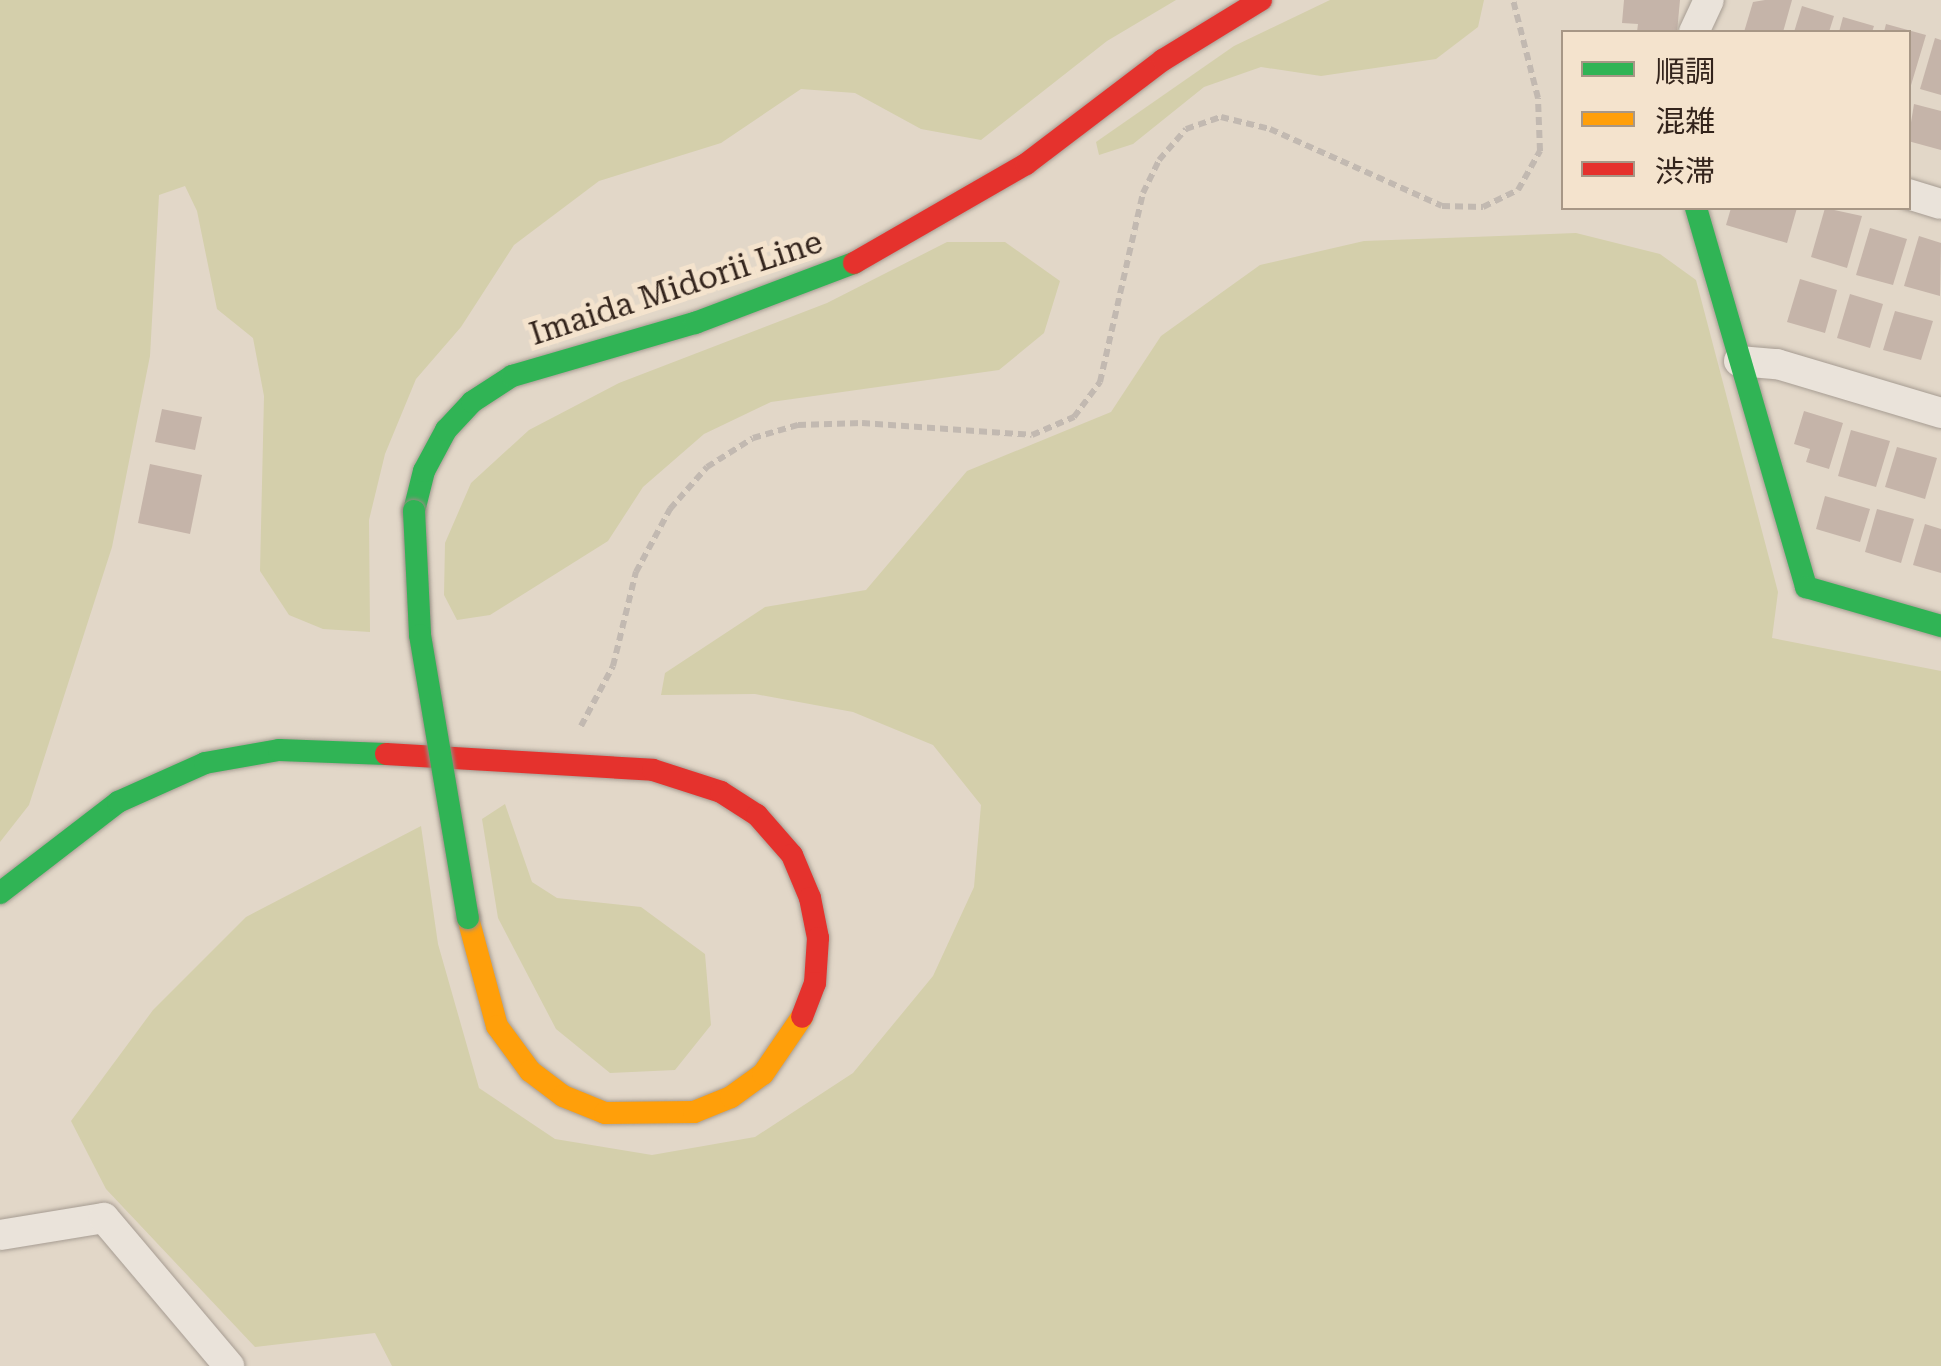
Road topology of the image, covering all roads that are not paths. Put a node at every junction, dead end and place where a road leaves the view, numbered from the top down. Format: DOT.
graph roads {
  1 [pos="1261,0"];
  2 [pos="1709,0"];
  3 [pos="1695,30"];
  4 [pos="1911,195"];
  5 [pos="1941,204"];
  6 [pos="1697,210"];
  7 [pos="1739,361"];
  8 [pos="1941,413"];
  9 [pos="1941,626"];
  10 [pos="0,893"];
  11 [pos="0,1234"];
  12 [pos="229,1366"];
  1 -- 10 [label="main road, Imaida Midorii Line, bridge"];
  2 -- 3 [label="street"];
  4 -- 5 [label="street"];
  6 -- 7 [label="main road"];
  7 -- 8 [label="street"];
  7 -- 9 [label="main road"];
  11 -- 12 [label="street"];
}
